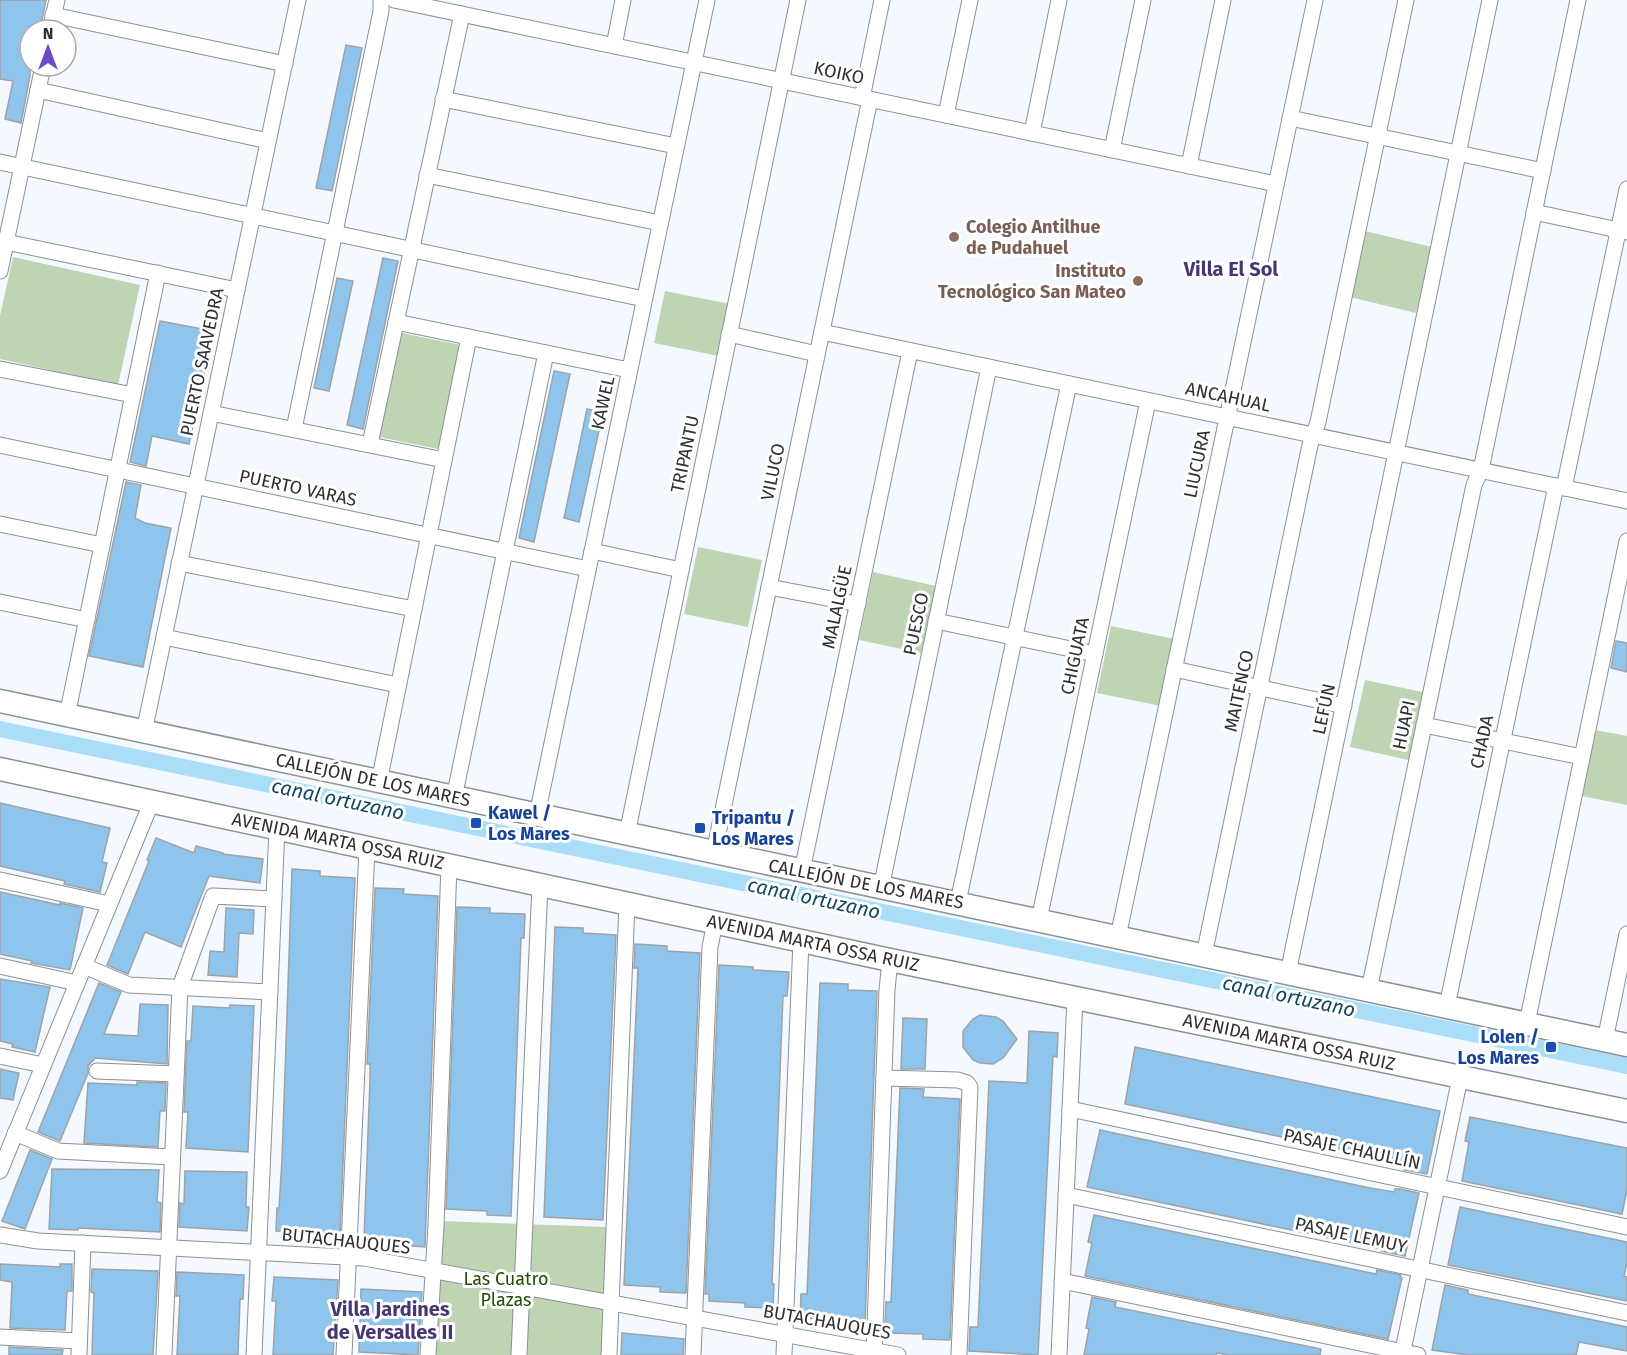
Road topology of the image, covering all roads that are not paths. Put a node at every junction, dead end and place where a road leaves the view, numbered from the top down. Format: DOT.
graph roads {
  1 [pos="298,0"];
  2 [pos="381,0"];
  3 [pos="394,0"];
  4 [pos="623,0"];
  5 [pos="707,0"];
  6 [pos="798,0"];
  7 [pos="882,0"];
  8 [pos="970,0"];
  9 [pos="1059,0"];
  10 [pos="1143,0"];
  11 [pos="1223,0"];
  12 [pos="1314,0"];
  13 [pos="1406,0"];
  14 [pos="1490,0"];
  15 [pos="1578,0"];
  16 [pos="462,14"];
  17 [pos="53,15"];
  18 [pos="614,46"];
  19 [pos="694,63"];
  20 [pos="285,64"];
  21 [pos="40,78"];
  22 [pos="781,81"];
  23 [pos="38,90"];
  24 [pos="444,99"];
  25 [pos="866,99"];
  26 [pos="946,115"];
  27 [pos="1290,117"];
  28 [pos="1032,133"];
  29 [pos="1378,136"];
  30 [pos="268,141"];
  31 [pos="676,146"];
  32 [pos="1112,150"];
  33 [pos="1458,153"];
  34 [pos="0,162"];
  35 [pos="1189,166"];
  36 [pos="22,167"];
  37 [pos="1543,171"];
  38 [pos="427,174"];
  39 [pos="1276,184"];
  40 [pos="1627,189"];
  41 [pos="1534,212"];
  42 [pos="253,216"];
  43 [pos="660,223"];
  44 [pos="1623,231"];
  45 [pos="335,233"];
  46 [pos="6,242"];
  47 [pos="411,249"];
  48 [pos="0,271"];
  49 [pos="158,273"];
  50 [pos="237,290"];
  51 [pos="644,299"];
  52 [pos="396,322"];
  53 [pos="822,332"];
  54 [pos="729,334"];
  55 [pos="469,337"];
  56 [pos="910,351"];
  57 [pos="546,353"];
  58 [pos="817,354"];
  59 [pos="989,367"];
  60 [pos="0,369"];
  61 [pos="629,370"];
  62 [pos="1069,384"];
  63 [pos="133,395"];
  64 [pos="1148,401"];
  65 [pos="211,413"];
  66 [pos="1227,417"];
  67 [pos="294,429"];
  68 [pos="1313,435"];
  69 [pos="370,444"];
  70 [pos="0,445"];
  71 [pos="1397,453"];
  72 [pos="444,460"];
  73 [pos="118,470"];
  74 [pos="1481,470"];
  75 [pos="195,486"];
  76 [pos="1560,487"];
  77 [pos="1627,501"];
  78 [pos="0,524"];
  79 [pos="429,536"];
  80 [pos="1627,541"];
  81 [pos="102,545"];
  82 [pos="592,551"];
  83 [pos="505,552"];
  84 [pos="179,563"];
  85 [pos="588,569"];
  86 [pos="681,570"];
  87 [pos="769,586"];
  88 [pos="0,602"];
  89 [pos="858,604"];
  90 [pos="414,609"];
  91 [pos="87,620"];
  92 [pos="936,621"];
  93 [pos="1016,637"];
  94 [pos="164,638"];
  95 [pos="1095,654"];
  96 [pos="1174,669"];
  97 [pos="398,685"];
  98 [pos="1260,688"];
  99 [pos="0,701"];
  100 [pos="1344,706"];
  101 [pos="67,716"];
  102 [pos="1424,725"];
  103 [pos="144,732"];
  104 [pos="1503,741"];
  105 [pos="1582,757"];
  106 [pos="0,769"];
  107 [pos="379,782"];
  108 [pos="454,798"];
  109 [pos="152,801"];
  110 [pos="537,815"];
  111 [pos="277,828"];
  112 [pos="627,834"];
  113 [pos="367,848"];
  114 [pos="714,852"];
  115 [pos="449,865"];
  116 [pos="802,871"];
  117 [pos="0,880"];
  118 [pos="540,885"];
  119 [pos="881,888"];
  120 [pos="274,899"];
  121 [pos="958,902"];
  122 [pos="627,903"];
  123 [pos="109,904"];
  124 [pos="1039,920"];
  125 [pos="715,922"];
  126 [pos="1627,934"];
  127 [pos="1118,937"];
  128 [pos="801,941"];
  129 [pos="1204,955"];
  130 [pos="890,960"];
  131 [pos="0,966"];
  132 [pos="84,966"];
  133 [pos="1288,972"];
  134 [pos="77,983"];
  135 [pos="180,987"];
  136 [pos="1369,990"];
  137 [pos="270,992"];
  138 [pos="1075,998"];
  139 [pos="1447,1006"];
  140 [pos="1527,1023"];
  141 [pos="1605,1040"];
  142 [pos="1627,1045"];
  143 [pos="0,1056"];
  144 [pos="43,1065"];
  145 [pos="97,1071"];
  146 [pos="176,1074"];
  147 [pos="884,1078"];
  148 [pos="1460,1078"];
  149 [pos="1070,1109"];
  150 [pos="1627,1111"];
  151 [pos="8,1141"];
  152 [pos="172,1157"];
  153 [pos="0,1171"];
  154 [pos="1437,1187"];
  155 [pos="1066,1196"];
  156 [pos="1627,1227"];
  157 [pos="0,1234"];
  158 [pos="83,1243"];
  159 [pos="168,1248"];
  160 [pos="259,1252"];
  161 [pos="348,1257"];
  162 [pos="1420,1269"];
  163 [pos="433,1270"];
  164 [pos="1062,1281"];
  165 [pos="522,1287"];
  166 [pos="611,1303"];
  167 [pos="1627,1313"];
  168 [pos="695,1318"];
  169 [pos="785,1334"];
  170 [pos="0,1337"];
  171 [pos="79,1348"];
  172 [pos="874,1353"];
  173 [pos="1408,1354"];
  174 [pos="164,1355"];
  175 [pos="254,1355"];
  176 [pos="344,1355"];
  177 [pos="429,1355"];
  178 [pos="519,1355"];
  179 [pos="609,1355"];
  180 [pos="693,1355"];
  181 [pos="784,1355"];
  182 [pos="898,1355"];
  183 [pos="959,1355"];
  184 [pos="1059,1355"];
  1 -- 20 [label="street, PUERTO SAAVEDRA"];
  2 -- 45 [label="street"];
  3 -- 16 [label="street, KOIKO"];
  4 -- 18 [label="street"];
  5 -- 19 [label="street, KAWEL"];
  6 -- 22 [label="street, TRIPANTU"];
  7 -- 25 [label="street, VILUCO"];
  8 -- 26 [label="street"];
  9 -- 28 [label="street"];
  10 -- 32 [label="street"];
  11 -- 35 [label="street"];
  12 -- 27 [label="street, LIUCURA"];
  13 -- 29 [label="street, MAITENCO"];
  14 -- 33 [label="street, LEFÚN"];
  15 -- 37 [label="street, HUAPI"];
  16 -- 18 [label="street, KOIKO"];
  16 -- 24 [label="street"];
  17 -- 20 [label="street"];
  18 -- 19 [label="street, KOIKO"];
  19 -- 22 [label="street, KOIKO"];
  19 -- 31 [label="street, KAWEL"];
  20 -- 30 [label="street, PUERTO SAAVEDRA"];
  21 -- 23 [label="street"];
  22 -- 25 [label="street, KOIKO"];
  22 -- 54 [label="street, TRIPANTU"];
  23 -- 30 [label="street"];
  23 -- 36 [label="street"];
  24 -- 31 [label="street"];
  24 -- 38 [label="street"];
  25 -- 26 [label="street, KOIKO"];
  25 -- 53 [label="street, VILUCO"];
  26 -- 28 [label="street, KOIKO"];
  27 -- 29 [label="street"];
  27 -- 39 [label="street, LIUCURA"];
  28 -- 32 [label="street, KOIKO"];
  29 -- 33 [label="street"];
  29 -- 68 [label="street, MAITENCO"];
  30 -- 42 [label="street, PUERTO SAAVEDRA"];
  31 -- 43 [label="street, KAWEL"];
  32 -- 35 [label="street, KOIKO"];
  33 -- 37 [label="street"];
  33 -- 71 [label="street, LEFÚN"];
  34 -- 36 [label="street"];
  35 -- 39 [label="street, KOIKO"];
  36 -- 42 [label="street"];
  36 -- 46 [label="street"];
  37 -- 41 [label="street, HUAPI"];
  38 -- 43 [label="street"];
  38 -- 47 [label="street"];
  39 -- 66 [label="street, LIUCURA"];
  40 -- 44 [label="street, CHADA"];
  41 -- 44 [label="street"];
  41 -- 74 [label="street, HUAPI"];
  42 -- 45 [label="street"];
  42 -- 50 [label="street, PUERTO SAAVEDRA"];
  43 -- 51 [label="street, KAWEL"];
  44 -- 76 [label="street, CHADA"];
  45 -- 47 [label="street"];
  45 -- 67 [label="street"];
  46 -- 48 [label="street"];
  46 -- 49 [label="street"];
  47 -- 51 [label="street"];
  47 -- 52 [label="street"];
  49 -- 50 [label="street"];
  49 -- 63 [label="street"];
  50 -- 65 [label="street, PUERTO SAAVEDRA"];
  51 -- 61 [label="street, KAWEL"];
  52 -- 55 [label="street"];
  52 -- 69 [label="street"];
  53 -- 56 [label="street, ANCAHUAL"];
  53 -- 58 [label="street, VILUCO"];
  54 -- 58 [label="street"];
  54 -- 86 [label="street, TRIPANTU"];
  55 -- 57 [label="street"];
  55 -- 72 [label="street"];
  56 -- 59 [label="street, ANCAHUAL"];
  56 -- 89 [label="street, MALALGÜE"];
  57 -- 61 [label="street"];
  57 -- 83 [label="street"];
  58 -- 87 [label="street, VILUCO"];
  59 -- 62 [label="street, ANCAHUAL"];
  59 -- 92 [label="street, PUESCO"];
  60 -- 63 [label="street"];
  61 -- 82 [label="street, KAWEL"];
  62 -- 64 [label="street, ANCAHUAL"];
  62 -- 93 [label="street"];
  63 -- 73 [label="street"];
  64 -- 66 [label="street, ANCAHUAL"];
  64 -- 95 [label="street, CHIGUATA"];
  65 -- 67 [label="street"];
  65 -- 75 [label="street, PUERTO SAAVEDRA"];
  66 -- 68 [label="street, ANCAHUAL"];
  66 -- 96 [label="street, LIUCURA"];
  67 -- 69 [label="street"];
  68 -- 71 [label="street, ANCAHUAL"];
  68 -- 98 [label="street, MAITENCO"];
  69 -- 72 [label="street"];
  70 -- 73 [label="street, PUERTO VARAS"];
  71 -- 74 [label="street, ANCAHUAL"];
  71 -- 100 [label="street, LEFÚN"];
  72 -- 79 [label="street"];
  73 -- 75 [label="street, PUERTO VARAS"];
  73 -- 81 [label="street"];
  74 -- 76 [label="street, ANCAHUAL"];
  74 -- 102 [label="street, HUAPI"];
  75 -- 79 [label="street, PUERTO VARAS"];
  75 -- 84 [label="street, PUERTO SAAVEDRA"];
  76 -- 77 [label="street, ANCAHUAL"];
  76 -- 104 [label="street, CHADA"];
  78 -- 81 [label="street"];
  79 -- 83 [label="street, PUERTO VARAS"];
  79 -- 90 [label="street"];
  80 -- 105 [label="street"];
  81 -- 91 [label="street"];
  82 -- 85 [label="street, KAWEL"];
  82 -- 86 [label="street"];
  83 -- 85 [label="street, PUERTO VARAS"];
  83 -- 108 [label="street"];
  84 -- 90 [label="street"];
  84 -- 94 [label="street, PUERTO SAAVEDRA"];
  85 -- 110 [label="street, KAWEL"];
  86 -- 112 [label="street, TRIPANTU"];
  87 -- 89 [label="street"];
  87 -- 114 [label="street, VILUCO"];
  88 -- 91 [label="street"];
  89 -- 116 [label="street, MALALGÜE"];
  90 -- 97 [label="street"];
  91 -- 101 [label="street"];
  92 -- 93 [label="street"];
  92 -- 119 [label="street, PUESCO"];
  93 -- 95 [label="street"];
  93 -- 121 [label="street"];
  94 -- 97 [label="street"];
  94 -- 103 [label="street, PUERTO SAAVEDRA"];
  95 -- 124 [label="street, CHIGUATA"];
  96 -- 98 [label="street"];
  96 -- 127 [label="street, LIUCURA"];
  97 -- 107 [label="street"];
  98 -- 100 [label="street"];
  98 -- 129 [label="street, MAITENCO"];
  99 -- 101 [label="street, CALLEJÓN DE LOS MARES"];
  100 -- 133 [label="street, LEFÚN"];
  101 -- 103 [label="street, CALLEJÓN DE LOS MARES"];
  102 -- 104 [label="street"];
  102 -- 136 [label="street, HUAPI"];
  103 -- 107 [label="street, CALLEJÓN DE LOS MARES"];
  104 -- 105 [label="street"];
  104 -- 139 [label="street, CHADA"];
  105 -- 140 [label="street"];
  106 -- 109 [label="street, AVENIDA MARTA OSSA RUIZ"];
  107 -- 108 [label="street, CALLEJÓN DE LOS MARES"];
  108 -- 110 [label="street, CALLEJÓN DE LOS MARES"];
  109 -- 111 [label="street, AVENIDA MARTA OSSA RUIZ"];
  109 -- 123 [label="street"];
  110 -- 112 [label="street, CALLEJÓN DE LOS MARES"];
  111 -- 113 [label="street, AVENIDA MARTA OSSA RUIZ"];
  111 -- 120 [label="street"];
  112 -- 114 [label="street, CALLEJÓN DE LOS MARES"];
  113 -- 115 [label="street, AVENIDA MARTA OSSA RUIZ"];
  113 -- 161 [label="street"];
  114 -- 116 [label="street, CALLEJÓN DE LOS MARES"];
  115 -- 118 [label="street, AVENIDA MARTA OSSA RUIZ"];
  115 -- 163 [label="street"];
  116 -- 119 [label="street, CALLEJÓN DE LOS MARES"];
  117 -- 123 [label="street"];
  118 -- 122 [label="street, AVENIDA MARTA OSSA RUIZ"];
  118 -- 165 [label="street"];
  119 -- 121 [label="street, CALLEJÓN DE LOS MARES"];
  120 -- 135 [label="street"];
  120 -- 137 [label="street"];
  121 -- 124 [label="street, CALLEJÓN DE LOS MARES"];
  122 -- 125 [label="street, AVENIDA MARTA OSSA RUIZ"];
  122 -- 166 [label="street"];
  123 -- 132 [label="street"];
  124 -- 127 [label="street, CALLEJÓN DE LOS MARES"];
  125 -- 128 [label="street, AVENIDA MARTA OSSA RUIZ"];
  125 -- 168 [label="street"];
  126 -- 141 [label="street"];
  127 -- 129 [label="street, CALLEJÓN DE LOS MARES"];
  128 -- 130 [label="street, AVENIDA MARTA OSSA RUIZ"];
  128 -- 169 [label="street"];
  129 -- 133 [label="street, CALLEJÓN DE LOS MARES"];
  130 -- 138 [label="street, AVENIDA MARTA OSSA RUIZ"];
  130 -- 147 [label="street"];
  131 -- 134 [label="street"];
  132 -- 134 [label="street"];
  132 -- 135 [label="street"];
  133 -- 136 [label="street, CALLEJÓN DE LOS MARES"];
  134 -- 144 [label="street"];
  135 -- 137 [label="street"];
  135 -- 146 [label="street"];
  136 -- 139 [label="street, CALLEJÓN DE LOS MARES"];
  137 -- 160 [label="street"];
  138 -- 148 [label="street, AVENIDA MARTA OSSA RUIZ"];
  138 -- 149 [label="street"];
  139 -- 140 [label="street, CALLEJÓN DE LOS MARES"];
  140 -- 141 [label="street, CALLEJÓN DE LOS MARES"];
  141 -- 142 [label="street, CALLEJÓN DE LOS MARES"];
  143 -- 144 [label="street"];
  144 -- 151 [label="street"];
  145 -- 146 [label="street"];
  146 -- 152 [label="street"];
  147 -- 172 [label="street"];
  147 -- 183 [label="street"];
  148 -- 150 [label="street, AVENIDA MARTA OSSA RUIZ"];
  148 -- 154 [label="street"];
  149 -- 154 [label="street, PASAJE CHAULLÍN"];
  149 -- 155 [label="street"];
  151 -- 152 [label="street"];
  151 -- 153 [label="street"];
  152 -- 159 [label="street"];
  154 -- 156 [label="street, PASAJE CHAULLÍN"];
  154 -- 162 [label="street"];
  155 -- 162 [label="street, PASAJE LEMUY"];
  155 -- 164 [label="street"];
  157 -- 158 [label="street, BUTACHAUQUES"];
  158 -- 159 [label="street, BUTACHAUQUES"];
  158 -- 171 [label="street"];
  159 -- 160 [label="street, BUTACHAUQUES"];
  159 -- 174 [label="street"];
  160 -- 161 [label="street, BUTACHAUQUES"];
  160 -- 175 [label="street"];
  161 -- 163 [label="street, BUTACHAUQUES"];
  161 -- 176 [label="street"];
  162 -- 167 [label="street, PASAJE LEMUY"];
  162 -- 173 [label="street"];
  163 -- 165 [label="street, BUTACHAUQUES"];
  163 -- 177 [label="street"];
  164 -- 173 [label="street"];
  164 -- 184 [label="street"];
  165 -- 166 [label="street, BUTACHAUQUES"];
  165 -- 178 [label="street"];
  166 -- 168 [label="street, BUTACHAUQUES"];
  166 -- 179 [label="street"];
  168 -- 169 [label="street, BUTACHAUQUES"];
  168 -- 180 [label="street"];
  169 -- 172 [label="street, BUTACHAUQUES"];
  169 -- 181 [label="street"];
  170 -- 171 [label="street"];
  172 -- 182 [label="street, BUTACHAUQUES"];
}
